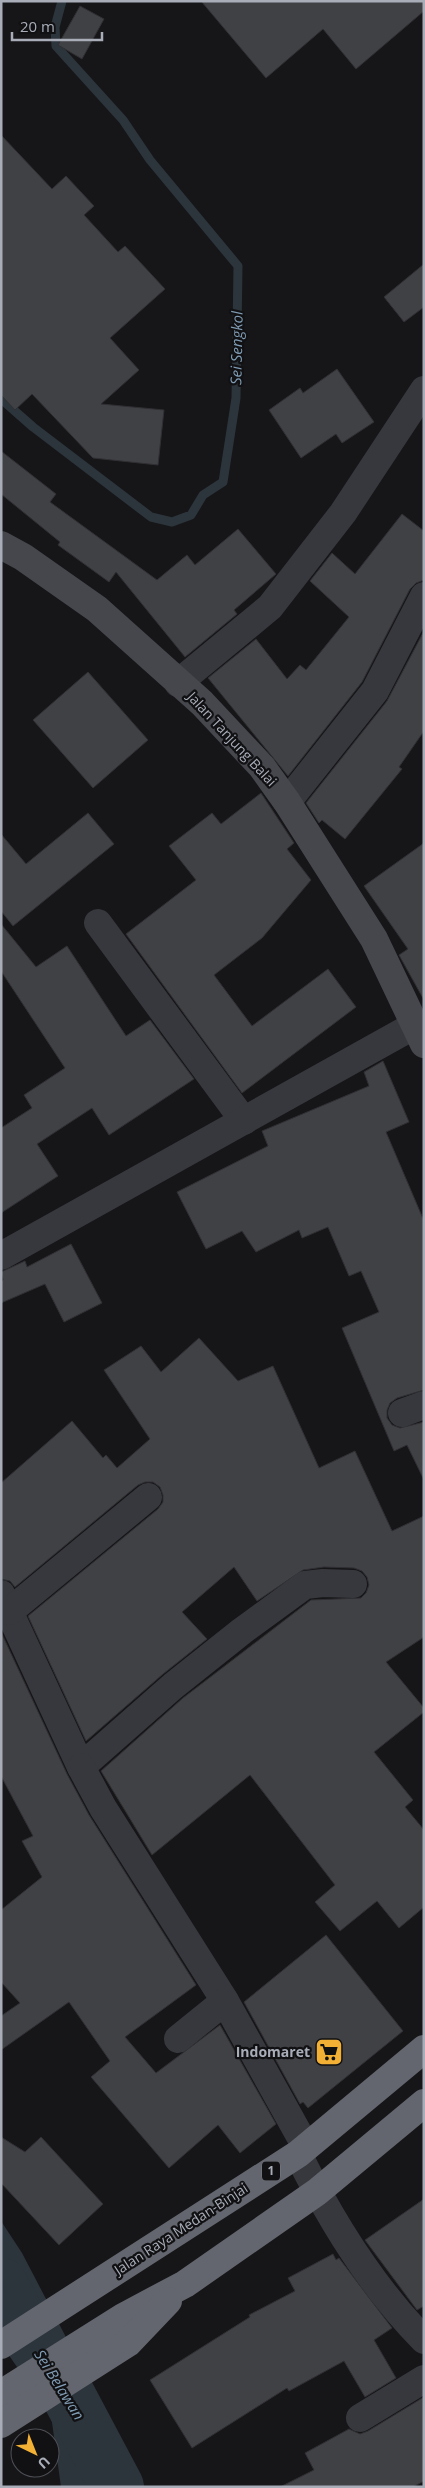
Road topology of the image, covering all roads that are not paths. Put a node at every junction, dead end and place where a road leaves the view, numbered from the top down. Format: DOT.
graph roads {
  1 [pos="424,390"];
  2 [pos="1,545"];
  3 [pos="424,596"];
  4 [pos="178,683"];
  5 [pos="287,802"];
  6 [pos="98,923"];
  7 [pos="419,1035"];
  8 [pos="244,1121"];
  9 [pos="1,1256"];
  10 [pos="148,1497"];
  11 [pos="353,1584"];
  12 [pos="6,1602"];
  13 [pos="81,1767"];
  14 [pos="225,2001"];
  15 [pos="178,2038"];
  16 [pos="424,2048"];
  17 [pos="424,2103"];
  18 [pos="302,2150"];
  19 [pos="316,2192"];
  20 [pos="185,2284"];
  21 [pos="424,2340"];
  22 [pos="1,2345"];
  23 [pos="424,2380"];
  24 [pos="1,2394"];
  25 [pos="360,2418"];
  26 [pos="1,2424"];
  1 -- 4 [label="street"];
  2 -- 4 [label="street, Jalan Tanjung Balai"];
  3 -- 5 [label="street"];
  4 -- 5 [label="street, Jalan Tanjung Balai"];
  5 -- 7 [label="street, Jalan Tanjung Balai"];
  6 -- 8 [label="street"];
  7 -- 8 [label="street"];
  8 -- 9 [label="street"];
  10 -- 12 [label="street"];
  11 -- 13 [label="street"];
  12 -- 13 [label="street"];
  13 -- 14 [label="street"];
  14 -- 15 [label="street"];
  14 -- 18 [label="street"];
  16 -- 18 [label="highway, Jalan Raya Medan-Binjai / 1"];
  17 -- 19 [label="highway"];
  18 -- 19 [label="street"];
  18 -- 22 [label="highway, Jalan Raya Medan-Binjai / 1"];
  19 -- 20 [label="highway"];
  19 -- 21 [label="street"];
  20 -- 24 [label="highway"];
  20 -- 26 [label="highway"];
  23 -- 25 [label="street"];
}
